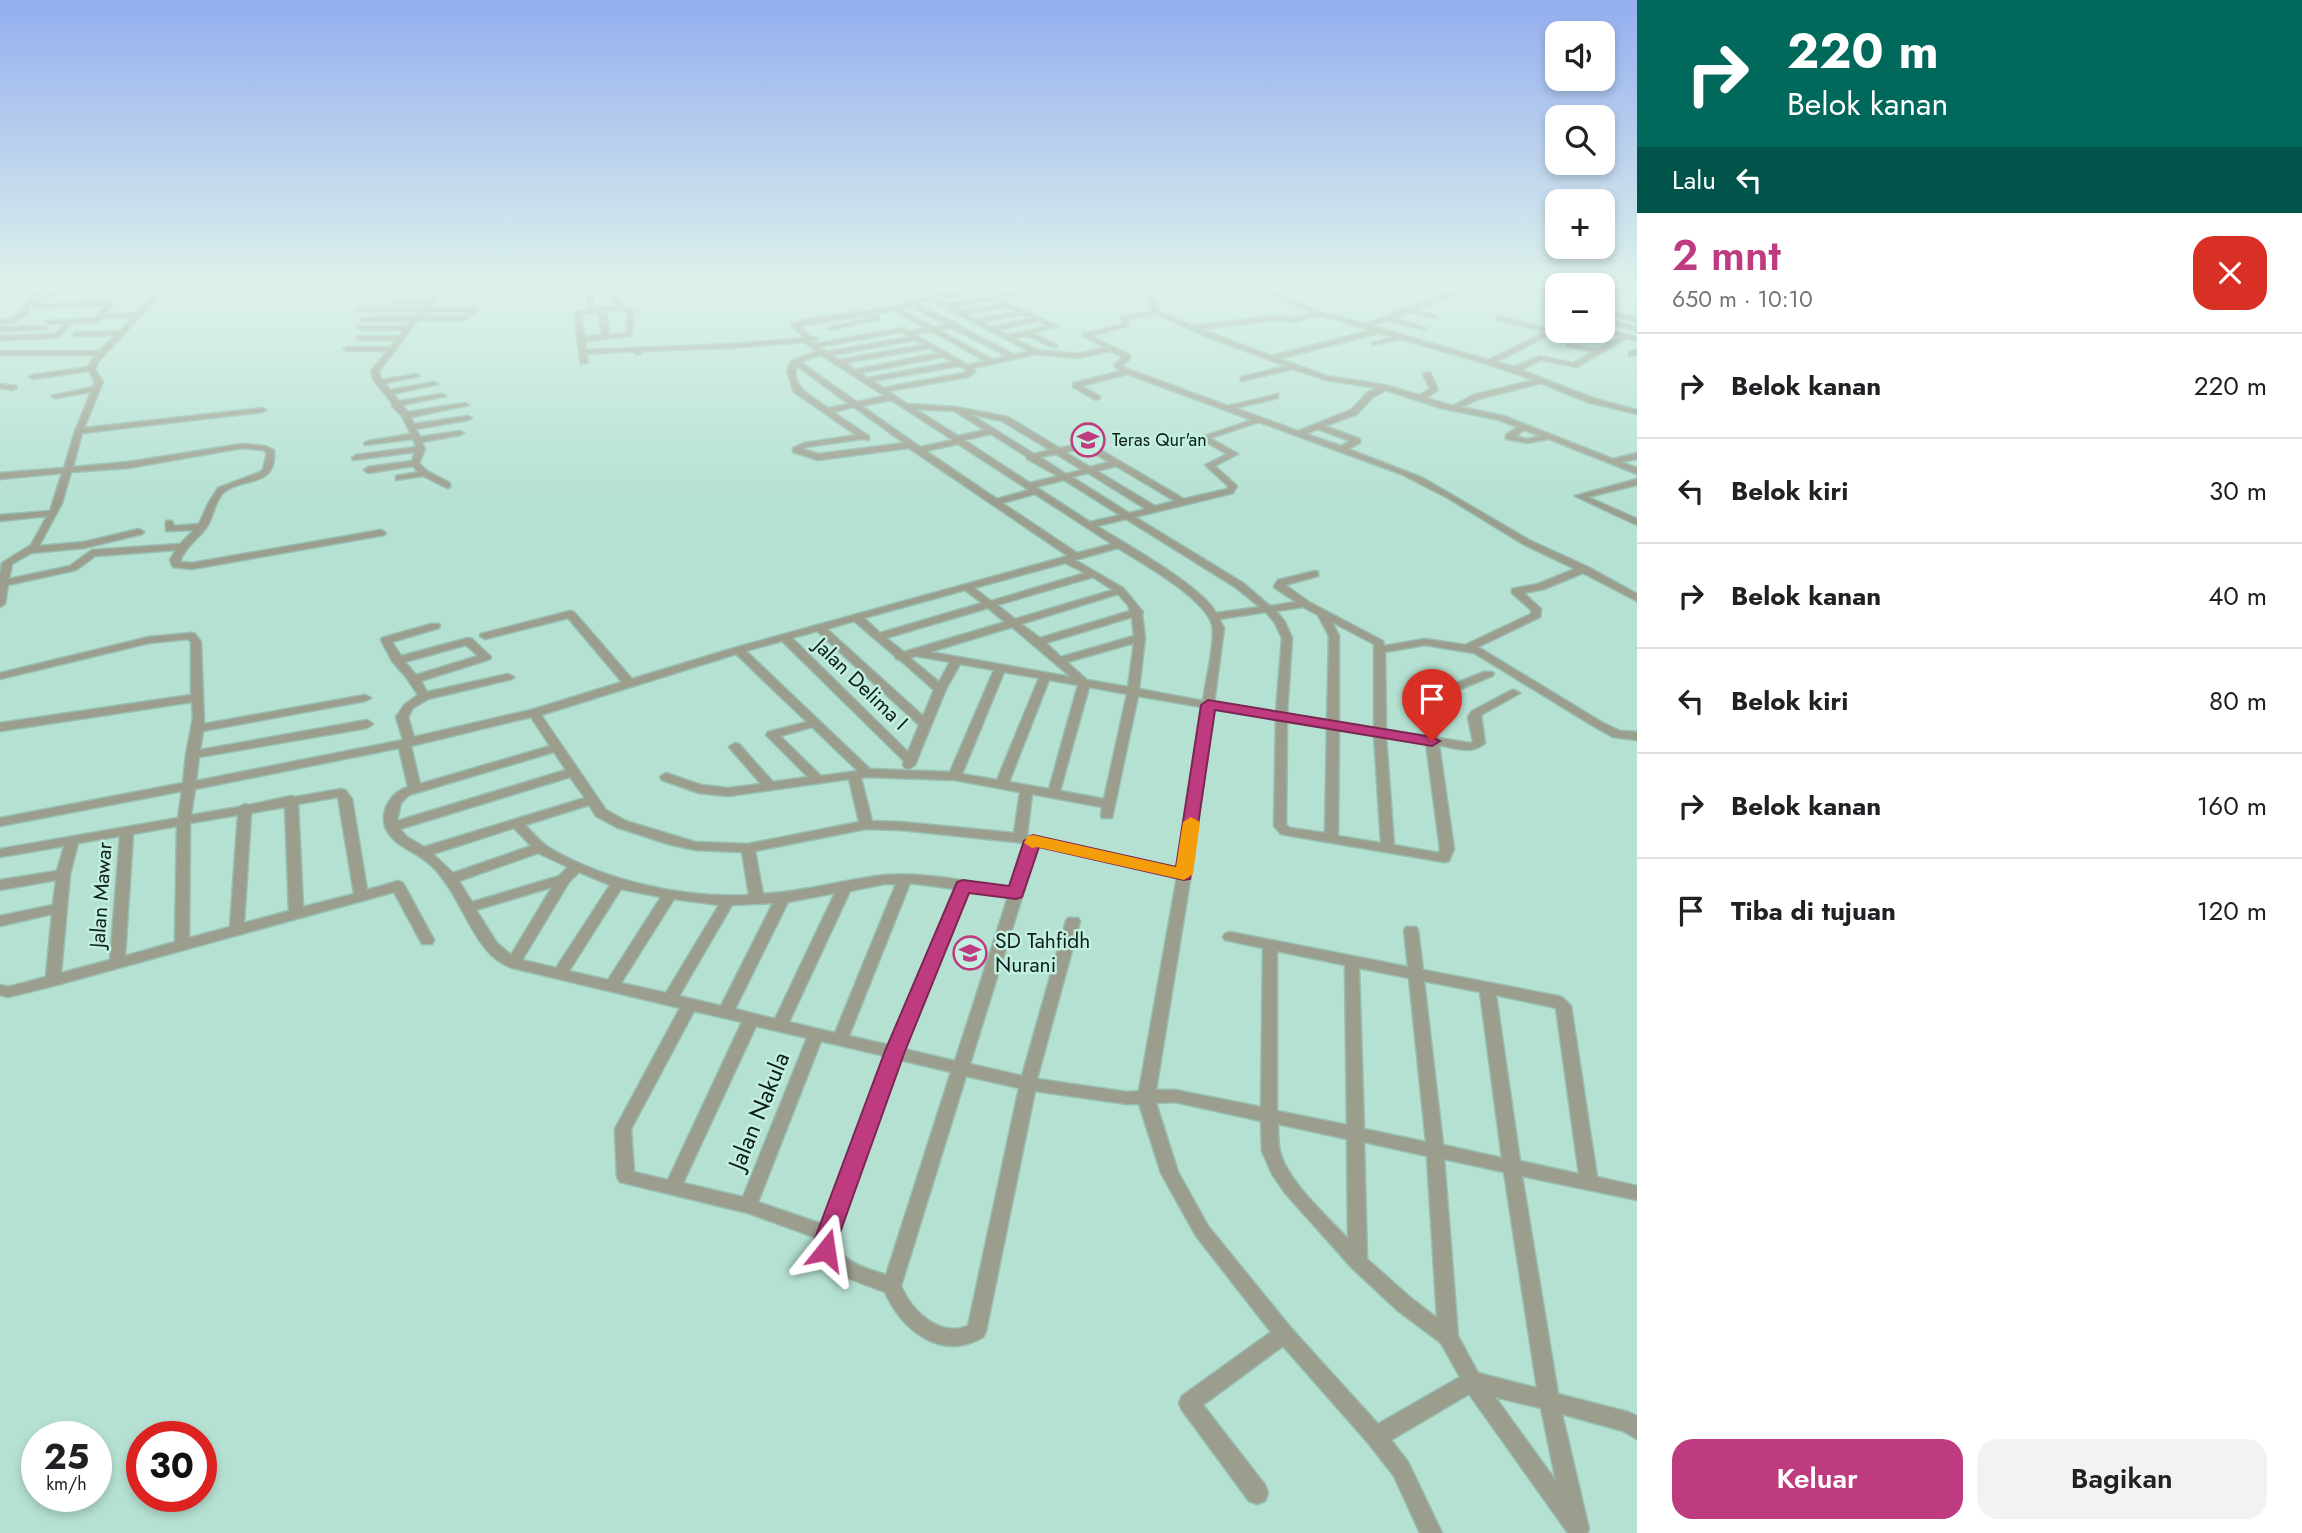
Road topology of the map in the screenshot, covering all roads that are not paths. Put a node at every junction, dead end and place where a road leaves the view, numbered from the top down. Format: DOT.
graph roads {
  1 [pos="96,359"];
  2 [pos="384,359"];
  3 [pos="583,359"];
  4 [pos="610,359"];
  5 [pos="799,359"];
  6 [pos="834,359"];
  7 [pos="858,359"];
  8 [pos="922,359"];
  9 [pos="953,359"];
  10 [pos="986,359"];
  11 [pos="1007,359"];
  12 [pos="1125,359"];
  13 [pos="1270,359"];
  14 [pos="1478,359"];
  15 [pos="1497,359"];
  16 [pos="1537,359"];
  17 [pos="1541,359"];
  18 [pos="1585,359"];
  19 [pos="795,361"];
  20 [pos="583,362"];
  21 [pos="611,362"];
  22 [pos="839,362"];
  23 [pos="992,362"];
  24 [pos="1490,362"];
  25 [pos="965,365"];
  26 [pos="1292,367"];
  27 [pos="91,369"];
  28 [pos="1514,370"];
  29 [pos="36,372"];
  30 [pos="854,372"];
  31 [pos="1127,372"];
  32 [pos="1427,374"];
  33 [pos="416,376"];
  34 [pos="1244,379"];
  35 [pos="867,380"];
  36 [pos="1542,380"];
  37 [pos="380,382"];
  38 [pos="434,384"];
  39 [pos="0,386"];
  40 [pos="1385,387"];
  41 [pos="13,388"];
  42 [pos="97,389"];
  43 [pos="387,393"];
  44 [pos="888,394"];
  45 [pos="55,396"];
  46 [pos="442,396"];
  47 [pos="1275,396"];
  48 [pos="1096,398"];
  49 [pos="1420,398"];
  50 [pos="395,404"];
  51 [pos="464,405"];
  52 [pos="856,406"];
  53 [pos="907,406"];
  54 [pos="1228,408"];
  55 [pos="1454,408"];
  56 [pos="956,409"];
  57 [pos="262,410"];
  58 [pos="826,411"];
  59 [pos="1637,412"];
  60 [pos="406,415"];
  61 [pos="468,418"];
  62 [pos="1259,419"];
  63 [pos="1317,426"];
  64 [pos="1523,427"];
  65 [pos="79,431"];
  66 [pos="1332,431"];
  67 [pos="989,432"];
  68 [pos="460,433"];
  69 [pos="1300,433"];
  70 [pos="863,436"];
  71 [pos="1549,437"];
  72 [pos="418,438"];
  73 [pos="1315,439"];
  74 [pos="959,440"];
  75 [pos="368,443"];
  76 [pos="916,447"];
  77 [pos="1342,449"];
  78 [pos="881,450"];
  79 [pos="1057,450"];
  80 [pos="1637,456"];
  81 [pos="1030,457"];
  82 [pos="356,458"];
  83 [pos="1613,461"];
  84 [pos="415,463"];
  85 [pos="1117,463"];
  86 [pos="69,468"];
  87 [pos="368,470"];
  88 [pos="1091,470"];
  89 [pos="1637,471"];
  90 [pos="424,473"];
  91 [pos="0,476"];
  92 [pos="399,478"];
  93 [pos="1064,478"];
  94 [pos="1637,482"];
  95 [pos="447,485"];
  96 [pos="1033,488"];
  97 [pos="1181,501"];
  98 [pos="995,502"];
  99 [pos="1153,509"];
  100 [pos="53,513"];
  101 [pos="1126,517"];
  102 [pos="0,519"];
  103 [pos="1637,522"];
  104 [pos="169,523"];
  105 [pos="1089,525"];
  106 [pos="203,526"];
  107 [pos="139,532"];
  108 [pos="381,533"];
  109 [pos="84,545"];
  110 [pos="1118,545"];
  111 [pos="183,547"];
  112 [pos="26,551"];
  113 [pos="92,554"];
  114 [pos="1070,558"];
  115 [pos="1585,569"];
  116 [pos="1093,574"];
  117 [pos="1315,574"];
  118 [pos="4,583"];
  119 [pos="967,587"];
  120 [pos="1119,591"];
  121 [pos="1637,598"];
  122 [pos="0,604"];
  123 [pos="987,604"];
  124 [pos="1305,604"];
  125 [pos="1266,609"];
  126 [pos="1138,611"];
  127 [pos="1321,611"];
  128 [pos="1215,616"];
  129 [pos="857,618"];
  130 [pos="1012,622"];
  131 [pos="435,626"];
  132 [pos="820,628"];
  133 [pos="485,636"];
  134 [pos="877,637"];
  135 [pos="785,638"];
  136 [pos="1140,639"];
  137 [pos="1038,642"];
  138 [pos="1469,648"];
  139 [pos="738,650"];
  140 [pos="1380,650"];
  141 [pos="914,652"];
  142 [pos="900,657"];
  143 [pos="957,660"];
  144 [pos="397,661"];
  145 [pos="1060,661"];
  146 [pos="1000,668"];
  147 [pos="1488,674"];
  148 [pos="0,676"];
  149 [pos="508,677"];
  150 [pos="1045,677"];
  151 [pos="416,679"];
  152 [pos="629,683"];
  153 [pos="1084,683"];
  154 [pos="940,689"];
  155 [pos="1514,693"];
  156 [pos="1133,694"];
  157 [pos="424,696"];
  158 [pos="197,698"];
  159 [pos="365,698"];
  160 [pos="1208,705"];
  161 [pos="534,713"];
  162 [pos="1280,716"];
  163 [pos="815,723"];
  164 [pos="924,723"];
  165 [pos="367,724"];
  166 [pos="1334,725"];
  167 [pos="0,726"];
  168 [pos="196,729"];
  169 [pos="1380,733"];
  170 [pos="1637,736"];
  171 [pos="1432,741"];
  172 [pos="404,744"];
  173 [pos="735,747"];
  174 [pos="555,748"];
  175 [pos="192,755"];
  176 [pos="909,759"];
  177 [pos="573,772"];
  178 [pos="908,772"];
  179 [pos="860,774"];
  180 [pos="955,776"];
  181 [pos="666,777"];
  182 [pos="818,780"];
  183 [pos="1002,783"];
  184 [pos="187,787"];
  185 [pos="771,787"];
  186 [pos="1027,788"];
  187 [pos="415,789"];
  188 [pos="1055,792"];
  189 [pos="291,800"];
  190 [pos="591,800"];
  191 [pos="244,808"];
  192 [pos="184,820"];
  193 [pos="0,822"];
  194 [pos="516,823"];
  195 [pos="866,825"];
  196 [pos="392,827"];
  197 [pos="127,831"];
  198 [pos="1026,839"];
  199 [pos="72,840"];
  200 [pos="1331,840"];
  201 [pos="541,847"];
  202 [pos="748,848"];
  203 [pos="1388,849"];
  204 [pos="424,852"];
  205 [pos="0,853"];
  206 [pos="578,866"];
  207 [pos="63,874"];
  208 [pos="1184,874"];
  209 [pos="451,879"];
  210 [pos="564,879"];
  211 [pos="905,879"];
  212 [pos="618,883"];
  213 [pos="0,885"];
  214 [pos="845,886"];
  215 [pos="963,886"];
  216 [pos="1016,893"];
  217 [pos="670,894"];
  218 [pos="361,896"];
  219 [pos="783,898"];
  220 [pos="757,899"];
  221 [pos="728,901"];
  222 [pos="60,908"];
  223 [pos="467,908"];
  224 [pos="296,914"];
  225 [pos="0,921"];
  226 [pos="1073,921"];
  227 [pos="237,929"];
  228 [pos="1411,930"];
  229 [pos="1230,937"];
  230 [pos="428,940"];
  231 [pos="183,944"];
  232 [pos="1270,945"];
  233 [pos="117,962"];
  234 [pos="513,962"];
  235 [pos="1352,962"];
  236 [pos="560,973"];
  237 [pos="1418,974"];
  238 [pos="53,981"];
  239 [pos="612,985"];
  240 [pos="1487,988"];
  241 [pos="0,990"];
  242 [pos="670,999"];
  243 [pos="690,1004"];
  244 [pos="726,1013"];
  245 [pos="751,1019"];
  246 [pos="780,1025"];
  247 [pos="816,1034"];
  248 [pos="840,1039"];
  249 [pos="895,1051"];
  250 [pos="963,1068"];
  251 [pos="1027,1084"];
  252 [pos="1146,1099"];
  253 [pos="1269,1118"];
  254 [pos="1354,1135"];
  255 [pos="1436,1151"];
  256 [pos="1511,1161"];
  257 [pos="1589,1183"];
  258 [pos="673,1186"];
  259 [pos="1637,1193"];
  260 [pos="748,1206"];
  261 [pos="828,1234"];
  262 [pos="1357,1262"];
  263 [pos="892,1286"];
  264 [pos="1284,1334"];
  265 [pos="1448,1337"];
  266 [pos="1472,1381"];
  267 [pos="1549,1401"];
  268 [pos="1637,1429"];
  269 [pos="1376,1437"];
  270 [pos="1257,1493"];
  271 [pos="1578,1531"];
  272 [pos="1431,1533"];
  1 -- 27 [label="street"];
  2 -- 37 [label="street"];
  3 -- 20 [label="street"];
  4 -- 21 [label="street"];
  5 -- 19 [label="street"];
  6 -- 22 [label="street"];
  7 -- 22 [label="street"];
  8 -- 30 [label="street"];
  9 -- 25 [label="street"];
  10 -- 23 [label="street"];
  11 -- 23 [label="street"];
  12 -- 31 [label="street"];
  13 -- 26 [label="street"];
  14 -- 24 [label="street"];
  15 -- 24 [label="street"];
  16 -- 28 [label="street"];
  17 -- 18 [label="street"];
  19 -- 52 [label="street"];
  19 -- 58 [label="street"];
  22 -- 30 [label="street"];
  23 -- 25 [label="street"];
  24 -- 28 [label="street"];
  25 -- 35 [label="street"];
  25 -- 44 [label="street"];
  26 -- 34 [label="street"];
  26 -- 40 [label="street"];
  27 -- 29 [label="street"];
  27 -- 42 [label="street"];
  28 -- 36 [label="street"];
  30 -- 35 [label="street"];
  31 -- 48 [label="street"];
  31 -- 54 [label="street"];
  32 -- 49 [label="street"];
  33 -- 37 [label="street"];
  35 -- 44 [label="street"];
  36 -- 55 [label="street"];
  36 -- 59 [label="street"];
  37 -- 43 [label="street"];
  38 -- 43 [label="street"];
  39 -- 41 [label="street"];
  40 -- 49 [label="street"];
  40 -- 63 [label="street"];
  42 -- 45 [label="street"];
  42 -- 65 [label="street"];
  43 -- 50 [label="street"];
  44 -- 52 [label="street"];
  44 -- 53 [label="street"];
  46 -- 50 [label="street"];
  47 -- 54 [label="street"];
  49 -- 55 [label="street"];
  50 -- 60 [label="street"];
  51 -- 60 [label="street"];
  52 -- 58 [label="street"];
  52 -- 76 [label="street"];
  53 -- 56 [label="street"];
  53 -- 74 [label="street"];
  54 -- 62 [label="street"];
  55 -- 64 [label="street"];
  56 -- 67 [label="street"];
  56 -- 79 [label="street"];
  57 -- 65 [label="street"];
  58 -- 70 [label="street"];
  60 -- 72 [label="street"];
  61 -- 72 [label="street"];
  62 -- 69 [label="street"];
  62 -- 97 [label="street"];
  63 -- 66 [label="street"];
  63 -- 69 [label="street"];
  64 -- 71 [label="street"];
  64 -- 71 [label="street"];
  65 -- 86 [label="street"];
  66 -- 73 [label="street"];
  66 -- 77 [label="street"];
  67 -- 74 [label="street"];
  67 -- 81 [label="street"];
  68 -- 72 [label="street"];
  69 -- 73 [label="street"];
  70 -- 78 [label="street"];
  70 -- 78 [label="street"];
  71 -- 83 [label="street"];
  72 -- 75 [label="street"];
  72 -- 82 [label="street"];
  72 -- 84 [label="street"];
  73 -- 77 [label="street"];
  74 -- 76 [label="street"];
  74 -- 96 [label="street"];
  76 -- 78 [label="street"];
  76 -- 98 [label="street"];
  77 -- 115 [label="street"];
  79 -- 81 [label="street"];
  79 -- 85 [label="street"];
  79 -- 88 [label="street"];
  80 -- 83 [label="street"];
  81 -- 93 [label="street"];
  83 -- 89 [label="street"];
  84 -- 87 [label="street"];
  84 -- 90 [label="street"];
  85 -- 88 [label="street"];
  85 -- 97 [label="street"];
  86 -- 91 [label="street"];
  86 -- 100 [label="street"];
  86 -- 106 [label="street"];
  88 -- 93 [label="street"];
  88 -- 99 [label="street"];
  90 -- 92 [label="street"];
  90 -- 95 [label="street"];
  93 -- 96 [label="street"];
  93 -- 101 [label="street"];
  94 -- 103 [label="street"];
  96 -- 98 [label="street"];
  96 -- 105 [label="street"];
  97 -- 99 [label="street"];
  98 -- 114 [label="street"];
  99 -- 101 [label="street"];
  100 -- 102 [label="street"];
  100 -- 112 [label="street"];
  101 -- 105 [label="street"];
  101 -- 125 [label="street"];
  104 -- 106 [label="street"];
  105 -- 110 [label="street"];
  106 -- 111 [label="street"];
  107 -- 109 [label="street"];
  108 -- 111 [label="street"];
  109 -- 112 [label="street"];
  109 -- 113 [label="street"];
  110 -- 114 [label="street"];
  110 -- 128 [label="street"];
  111 -- 113 [label="street"];
  112 -- 118 [label="street"];
  113 -- 118 [label="street"];
  114 -- 116 [label="street"];
  114 -- 119 [label="street"];
  115 -- 121 [label="street"];
  115 -- 138 [label="street"];
  116 -- 120 [label="street"];
  116 -- 123 [label="street"];
  117 -- 124 [label="street"];
  118 -- 122 [label="street"];
  119 -- 123 [label="street"];
  119 -- 129 [label="street"];
  120 -- 126 [label="street"];
  120 -- 130 [label="street"];
  123 -- 130 [label="street"];
  123 -- 134 [label="street"];
  124 -- 125 [label="street"];
  124 -- 127 [label="street"];
  125 -- 128 [label="street"];
  125 -- 162 [label="street"];
  126 -- 136 [label="street"];
  126 -- 137 [label="street"];
  127 -- 140 [label="street"];
  127 -- 166 [label="street"];
  128 -- 160 [label="street"];
  129 -- 132 [label="street"];
  129 -- 134 [label="street"];
  130 -- 137 [label="street"];
  130 -- 141 [label="street"];
  131 -- 144 [label="street"];
  132 -- 135 [label="street"];
  132 -- 164 [label="street"];
  133 -- 152 [label="street"];
  134 -- 142 [label="street"];
  135 -- 139 [label="street"];
  135 -- 176 [label="street, Jalan Delima I"];
  136 -- 145 [label="street"];
  136 -- 156 [label="street"];
  137 -- 145 [label="street"];
  138 -- 140 [label="street"];
  138 -- 170 [label="street"];
  139 -- 152 [label="street"];
  139 -- 163 [label="street"];
  140 -- 169 [label="street"];
  141 -- 142 [label="street"];
  141 -- 143 [label="street"];
  142 -- 154 [label="street"];
  143 -- 146 [label="street"];
  143 -- 154 [label="street"];
  144 -- 151 [label="street"];
  144 -- 151 [label="street"];
  145 -- 153 [label="street"];
  146 -- 150 [label="street"];
  146 -- 180 [label="street"];
  147 -- 171 [label="street"];
  148 -- 158 [label="street"];
  149 -- 157 [label="street"];
  150 -- 153 [label="street"];
  150 -- 183 [label="street"];
  151 -- 157 [label="street"];
  152 -- 161 [label="street"];
  153 -- 156 [label="street"];
  153 -- 188 [label="street"];
  154 -- 164 [label="street"];
  155 -- 171 [label="street"];
  156 -- 160 [label="street"];
  156 -- 188 [label="street"];
  157 -- 172 [label="street"];
  158 -- 167 [label="street"];
  158 -- 168 [label="street"];
  159 -- 168 [label="street"];
  160 -- 162 [label="street"];
  160 -- 208 [label="street"];
  161 -- 172 [label="street"];
  161 -- 174 [label="street"];
  162 -- 166 [label="street"];
  162 -- 200 [label="street"];
  163 -- 179 [label="street"];
  163 -- 182 [label="street"];
  164 -- 176 [label="street"];
  165 -- 175 [label="street"];
  166 -- 169 [label="street"];
  166 -- 200 [label="street"];
  168 -- 175 [label="street"];
  169 -- 171 [label="street"];
  169 -- 203 [label="street"];
  171 -- 203 [label="street"];
  172 -- 184 [label="street"];
  172 -- 187 [label="street"];
  173 -- 185 [label="street"];
  174 -- 177 [label="street"];
  174 -- 187 [label="street"];
  175 -- 184 [label="street"];
  176 -- 178 [label="street"];
  177 -- 190 [label="street"];
  177 -- 196 [label="street"];
  178 -- 179 [label="street"];
  178 -- 180 [label="street"];
  179 -- 182 [label="street"];
  179 -- 195 [label="street"];
  180 -- 183 [label="street"];
  181 -- 185 [label="street"];
  182 -- 185 [label="street"];
  183 -- 186 [label="street"];
  184 -- 192 [label="street"];
  184 -- 193 [label="street"];
  186 -- 188 [label="street"];
  186 -- 198 [label="street"];
  187 -- 196 [label="street"];
  189 -- 191 [label="street"];
  189 -- 218 [label="street"];
  189 -- 224 [label="street"];
  190 -- 194 [label="street"];
  190 -- 202 [label="street"];
  191 -- 192 [label="street"];
  191 -- 227 [label="street"];
  192 -- 197 [label="street"];
  192 -- 231 [label="street"];
  194 -- 201 [label="street"];
  194 -- 204 [label="street"];
  195 -- 198 [label="street"];
  195 -- 202 [label="street"];
  196 -- 204 [label="street"];
  197 -- 199 [label="street"];
  197 -- 233 [label="street, Jalan Mawar"];
  198 -- 208 [label="street"];
  198 -- 216 [label="street"];
  199 -- 205 [label="street"];
  199 -- 207 [label="street"];
  200 -- 203 [label="street"];
  201 -- 206 [label="street"];
  201 -- 209 [label="street"];
  202 -- 220 [label="street"];
  204 -- 209 [label="street"];
  206 -- 210 [label="street"];
  206 -- 212 [label="street"];
  207 -- 213 [label="street"];
  207 -- 222 [label="street"];
  208 -- 252 [label="street"];
  209 -- 223 [label="street"];
  210 -- 223 [label="street"];
  210 -- 234 [label="street"];
  211 -- 214 [label="street"];
  211 -- 215 [label="street"];
  211 -- 248 [label="street"];
  212 -- 217 [label="street"];
  212 -- 236 [label="street"];
  214 -- 219 [label="street"];
  214 -- 246 [label="street"];
  215 -- 216 [label="street"];
  215 -- 249 [label="street"];
  216 -- 250 [label="street"];
  217 -- 221 [label="street"];
  217 -- 239 [label="street"];
  218 -- 224 [label="street"];
  218 -- 230 [label="street"];
  219 -- 220 [label="street"];
  219 -- 244 [label="street"];
  220 -- 221 [label="street"];
  221 -- 242 [label="street"];
  222 -- 225 [label="street"];
  222 -- 238 [label="street"];
  223 -- 234 [label="street"];
  224 -- 227 [label="street"];
  226 -- 251 [label="street"];
  227 -- 231 [label="street"];
  228 -- 237 [label="street"];
  229 -- 232 [label="street"];
  231 -- 233 [label="street"];
  232 -- 235 [label="street"];
  232 -- 253 [label="street"];
  233 -- 238 [label="street"];
  234 -- 236 [label="street"];
  235 -- 237 [label="street"];
  235 -- 254 [label="street"];
  236 -- 239 [label="street"];
  237 -- 240 [label="street"];
  237 -- 255 [label="street"];
  238 -- 241 [label="street"];
  239 -- 242 [label="street"];
  240 -- 256 [label="street"];
  240 -- 257 [label="street"];
  242 -- 243 [label="street"];
  243 -- 244 [label="street"];
  243 -- 258 [label="street"];
  244 -- 245 [label="street"];
  245 -- 246 [label="street"];
  245 -- 258 [label="street"];
  246 -- 247 [label="street"];
  247 -- 248 [label="street"];
  247 -- 260 [label="street, Jalan Nakula"];
  248 -- 249 [label="street"];
  249 -- 250 [label="street"];
  249 -- 261 [label="street"];
  250 -- 251 [label="street"];
  250 -- 263 [label="street"];
  251 -- 252 [label="street"];
  251 -- 263 [label="street"];
  252 -- 253 [label="street"];
  252 -- 264 [label="street"];
  253 -- 254 [label="street"];
  253 -- 262 [label="street"];
  254 -- 255 [label="street"];
  254 -- 262 [label="street"];
  255 -- 256 [label="street"];
  255 -- 265 [label="street"];
  256 -- 257 [label="street"];
  256 -- 267 [label="street"];
  257 -- 259 [label="street"];
  258 -- 260 [label="street"];
  260 -- 261 [label="street"];
  261 -- 263 [label="street"];
  262 -- 265 [label="street"];
  264 -- 269 [label="street"];
  264 -- 270 [label="street"];
  265 -- 266 [label="street"];
  266 -- 267 [label="street"];
  266 -- 269 [label="street"];
  266 -- 271 [label="street"];
  267 -- 268 [label="street"];
  267 -- 271 [label="street"];
  269 -- 272 [label="street"];
}
